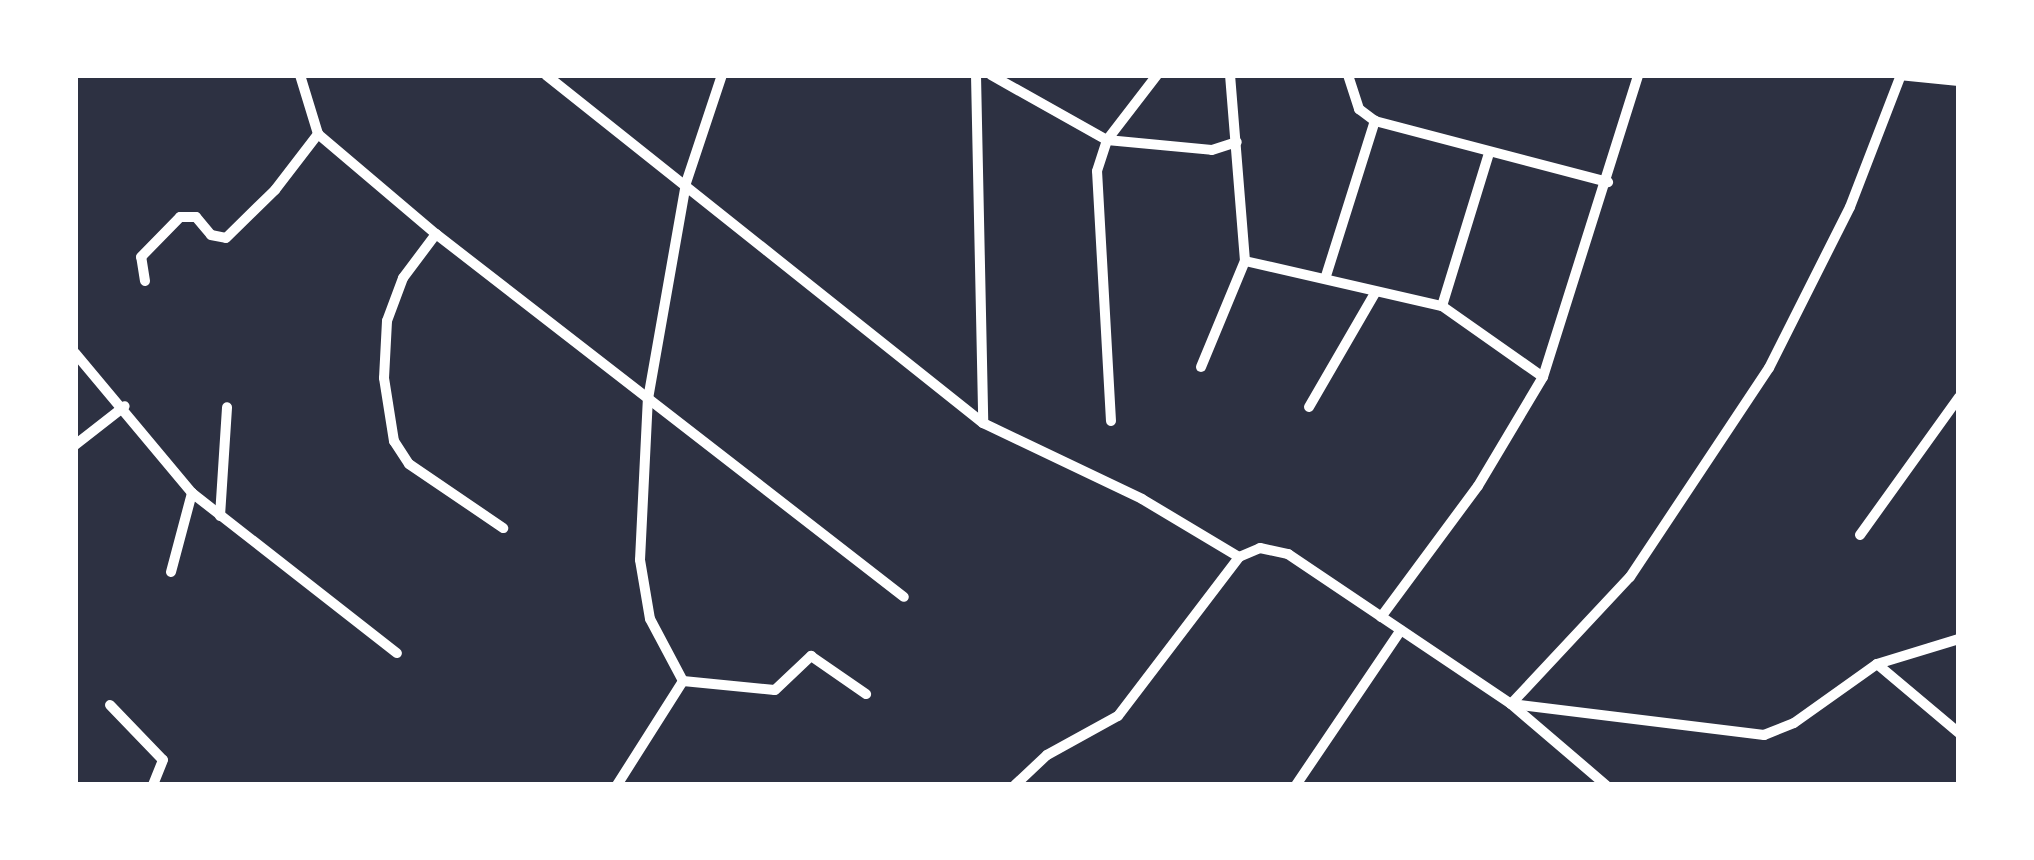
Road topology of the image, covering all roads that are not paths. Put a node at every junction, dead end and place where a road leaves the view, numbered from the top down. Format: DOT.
graph roads {
  1 [pos="300,75"];
  2 [pos="546,75"];
  3 [pos="722,75"];
  4 [pos="976,75"];
  5 [pos="991,75"];
  6 [pos="1157,75"];
  7 [pos="1230,75"];
  8 [pos="1348,75"];
  9 [pos="1638,75"];
  10 [pos="1900,75"];
  11 [pos="1959,80"];
  12 [pos="1375,121"];
  13 [pos="318,134"];
  14 [pos="1107,140"];
  15 [pos="1237,142"];
  16 [pos="1489,153"];
  17 [pos="1608,182"];
  18 [pos="686,183"];
  19 [pos="436,234"];
  20 [pos="1245,261"];
  21 [pos="1326,276"];
  22 [pos="145,281"];
  23 [pos="1374,292"];
  24 [pos="1442,306"];
  25 [pos="75,353"];
  26 [pos="1201,367"];
  27 [pos="1543,377"];
  28 [pos="1959,397"];
  29 [pos="648,399"];
  30 [pos="125,406"];
  31 [pos="227,407"];
  32 [pos="1309,407"];
  33 [pos="1112,421"];
  34 [pos="982,423"];
  35 [pos="75,445"];
  36 [pos="192,494"];
  37 [pos="220,516"];
  38 [pos="503,528"];
  39 [pos="1860,535"];
  40 [pos="1239,557"];
  41 [pos="171,572"];
  42 [pos="904,597"];
  43 [pos="1381,617"];
  44 [pos="1401,630"];
  45 [pos="1959,639"];
  46 [pos="396,652"];
  47 [pos="1877,664"];
  48 [pos="683,680"];
  49 [pos="866,694"];
  50 [pos="1510,704"];
  51 [pos="110,705"];
  52 [pos="1959,733"];
  53 [pos="153,785"];
  54 [pos="617,785"];
  55 [pos="1015,785"];
  56 [pos="1296,785"];
  57 [pos="1606,785"];
  1 -- 13 [label="street"];
  2 -- 18 [label="street"];
  3 -- 18 [label="street"];
  4 -- 34 [label="street"];
  5 -- 14 [label="street"];
  6 -- 14 [label="street"];
  7 -- 15 [label="street"];
  8 -- 12 [label="street"];
  9 -- 17 [label="street"];
  10 -- 11 [label="street"];
  10 -- 50 [label="street"];
  12 -- 16 [label="street"];
  12 -- 21 [label="street"];
  13 -- 19 [label="street"];
  13 -- 22 [label="street"];
  14 -- 15 [label="street"];
  14 -- 33 [label="street"];
  15 -- 20 [label="street"];
  16 -- 17 [label="street"];
  16 -- 24 [label="street"];
  17 -- 27 [label="street"];
  18 -- 29 [label="street"];
  18 -- 34 [label="street"];
  19 -- 29 [label="street"];
  19 -- 38 [label="street"];
  20 -- 21 [label="street"];
  20 -- 26 [label="street"];
  21 -- 23 [label="street"];
  23 -- 24 [label="street"];
  23 -- 32 [label="street"];
  24 -- 27 [label="street"];
  25 -- 30 [label="street"];
  27 -- 43 [label="street"];
  28 -- 39 [label="street"];
  29 -- 42 [label="street"];
  29 -- 48 [label="street"];
  30 -- 35 [label="street"];
  30 -- 36 [label="street"];
  31 -- 37 [label="street"];
  34 -- 40 [label="street"];
  36 -- 37 [label="street"];
  36 -- 41 [label="street"];
  37 -- 46 [label="street"];
  40 -- 43 [label="street"];
  40 -- 55 [label="street"];
  43 -- 44 [label="street"];
  44 -- 50 [label="street"];
  44 -- 56 [label="street"];
  45 -- 47 [label="street"];
  47 -- 50 [label="street"];
  47 -- 52 [label="street"];
  48 -- 49 [label="street"];
  48 -- 54 [label="street"];
  50 -- 57 [label="street"];
  51 -- 53 [label="street"];
}
